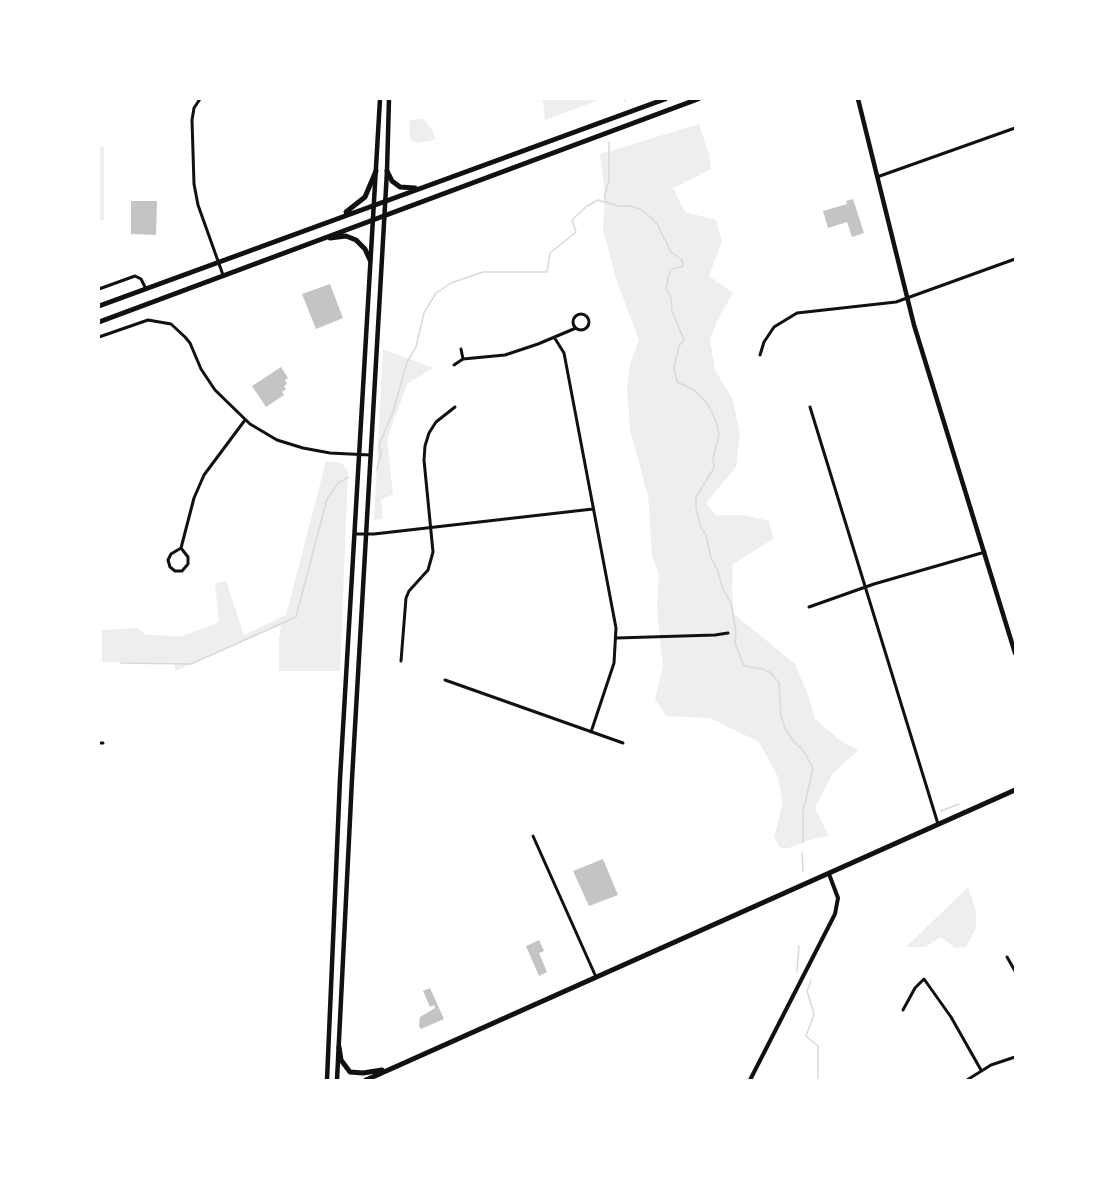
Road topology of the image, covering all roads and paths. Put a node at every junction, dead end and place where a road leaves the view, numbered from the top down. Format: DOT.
graph roads {
  1 [pos="200,99"];
  2 [pos="380,99"];
  3 [pos="389,99"];
  4 [pos="665,99"];
  5 [pos="699,99"];
  6 [pos="858,99"];
  7 [pos="1015,128"];
  8 [pos="375,171"];
  9 [pos="387,171"];
  10 [pos="877,177"];
  11 [pos="425,186"];
  12 [pos="385,201"];
  13 [pos="374,205"];
  14 [pos="384,215"];
  15 [pos="337,218"];
  16 [pos="373,219"];
  17 [pos="311,242"];
  18 [pos="1015,259"];
  19 [pos="370,260"];
  20 [pos="218,262"];
  21 [pos="223,275"];
  22 [pos="99,289"];
  23 [pos="146,289"];
  24 [pos="907,298"];
  25 [pos="99,306"];
  26 [pos="99,322"];
  27 [pos="576,328"];
  28 [pos="99,337"];
  29 [pos="554,338"];
  30 [pos="461,349"];
  31 [pos="760,355"];
  32 [pos="463,359"];
  33 [pos="454,365"];
  34 [pos="455,407"];
  35 [pos="810,407"];
  36 [pos="244,420"];
  37 [pos="358,455"];
  38 [pos="370,455"];
  39 [pos="594,509"];
  40 [pos="431,527"];
  41 [pos="354,534"];
  42 [pos="365,535"];
  43 [pos="181,548"];
  44 [pos="985,552"];
  45 [pos="867,587"];
  46 [pos="809,607"];
  47 [pos="729,633"];
  48 [pos="617,638"];
  49 [pos="1015,653"];
  50 [pos="401,661"];
  51 [pos="445,680"];
  52 [pos="591,732"];
  53 [pos="622,743"];
  54 [pos="1015,790"];
  55 [pos="939,825"];
  56 [pos="533,836"];
  57 [pos="829,874"];
  58 [pos="1007,957"];
  59 [pos="1015,971"];
  60 [pos="596,977"];
  61 [pos="903,1010"];
  62 [pos="339,1047"];
  63 [pos="1015,1057"];
  64 [pos="390,1069"];
  65 [pos="981,1070"];
  66 [pos="327,1080"];
  67 [pos="337,1080"];
  68 [pos="366,1080"];
  69 [pos="750,1080"];
  70 [pos="967,1080"];
  1 -- 20 [label="street"];
  2 -- 8 [label="main road"];
  3 -- 9 [label="main road"];
  4 -- 11 [label="main road"];
  5 -- 14 [label="main road"];
  6 -- 10 [label="main road"];
  7 -- 10 [label="street"];
  8 -- 13 [label="main road"];
  8 -- 15 [label="main road"];
  9 -- 11 [label="main road"];
  9 -- 12 [label="main road"];
  10 -- 24 [label="main road"];
  11 -- 12 [label="main road"];
  12 -- 13 [label="main road"];
  12 -- 14 [label="main road"];
  13 -- 15 [label="main road"];
  13 -- 16 [label="main road"];
  14 -- 16 [label="main road"];
  14 -- 38 [label="main road"];
  15 -- 20 [label="main road"];
  16 -- 17 [label="main road"];
  16 -- 19 [label="main road"];
  17 -- 19 [label="main road"];
  17 -- 21 [label="main road"];
  18 -- 24 [label="street"];
  19 -- 37 [label="main road"];
  20 -- 21 [label="street"];
  20 -- 23 [label="main road"];
  21 -- 26 [label="main road"];
  22 -- 23 [label="street"];
  23 -- 25 [label="main road"];
  24 -- 31 [label="street"];
  24 -- 44 [label="main road"];
  27 -- 27 [label="street"];
  27 -- 29 [label="street"];
  28 -- 36 [label="street"];
  29 -- 32 [label="street"];
  29 -- 39 [label="street"];
  30 -- 32 [label="street"];
  32 -- 33 [label="street"];
  34 -- 40 [label="street"];
  35 -- 45 [label="street"];
  36 -- 37 [label="street"];
  36 -- 43 [label="street"];
  37 -- 38 [label="street"];
  37 -- 41 [label="main road"];
  38 -- 42 [label="main road"];
  39 -- 40 [label="street"];
  39 -- 48 [label="street"];
  40 -- 42 [label="street"];
  40 -- 50 [label="street"];
  41 -- 42 [label="street"];
  41 -- 66 [label="main road"];
  42 -- 62 [label="main road"];
  43 -- 43 [label="street"];
  44 -- 45 [label="street"];
  44 -- 49 [label="main road"];
  45 -- 46 [label="street"];
  45 -- 55 [label="street"];
  47 -- 48 [label="street"];
  48 -- 52 [label="street"];
  51 -- 52 [label="street"];
  52 -- 53 [label="street"];
  54 -- 55 [label="main road"];
  55 -- 57 [label="main road"];
  56 -- 60 [label="street"];
  57 -- 60 [label="main road"];
  57 -- 69 [label="street"];
  58 -- 59 [label="street"];
  60 -- 64 [label="main road"];
  61 -- 65 [label="street"];
  62 -- 64 [label="main road"];
  62 -- 67 [label="main road"];
  63 -- 65 [label="street"];
  64 -- 68 [label="main road"];
  65 -- 70 [label="street"];
}
